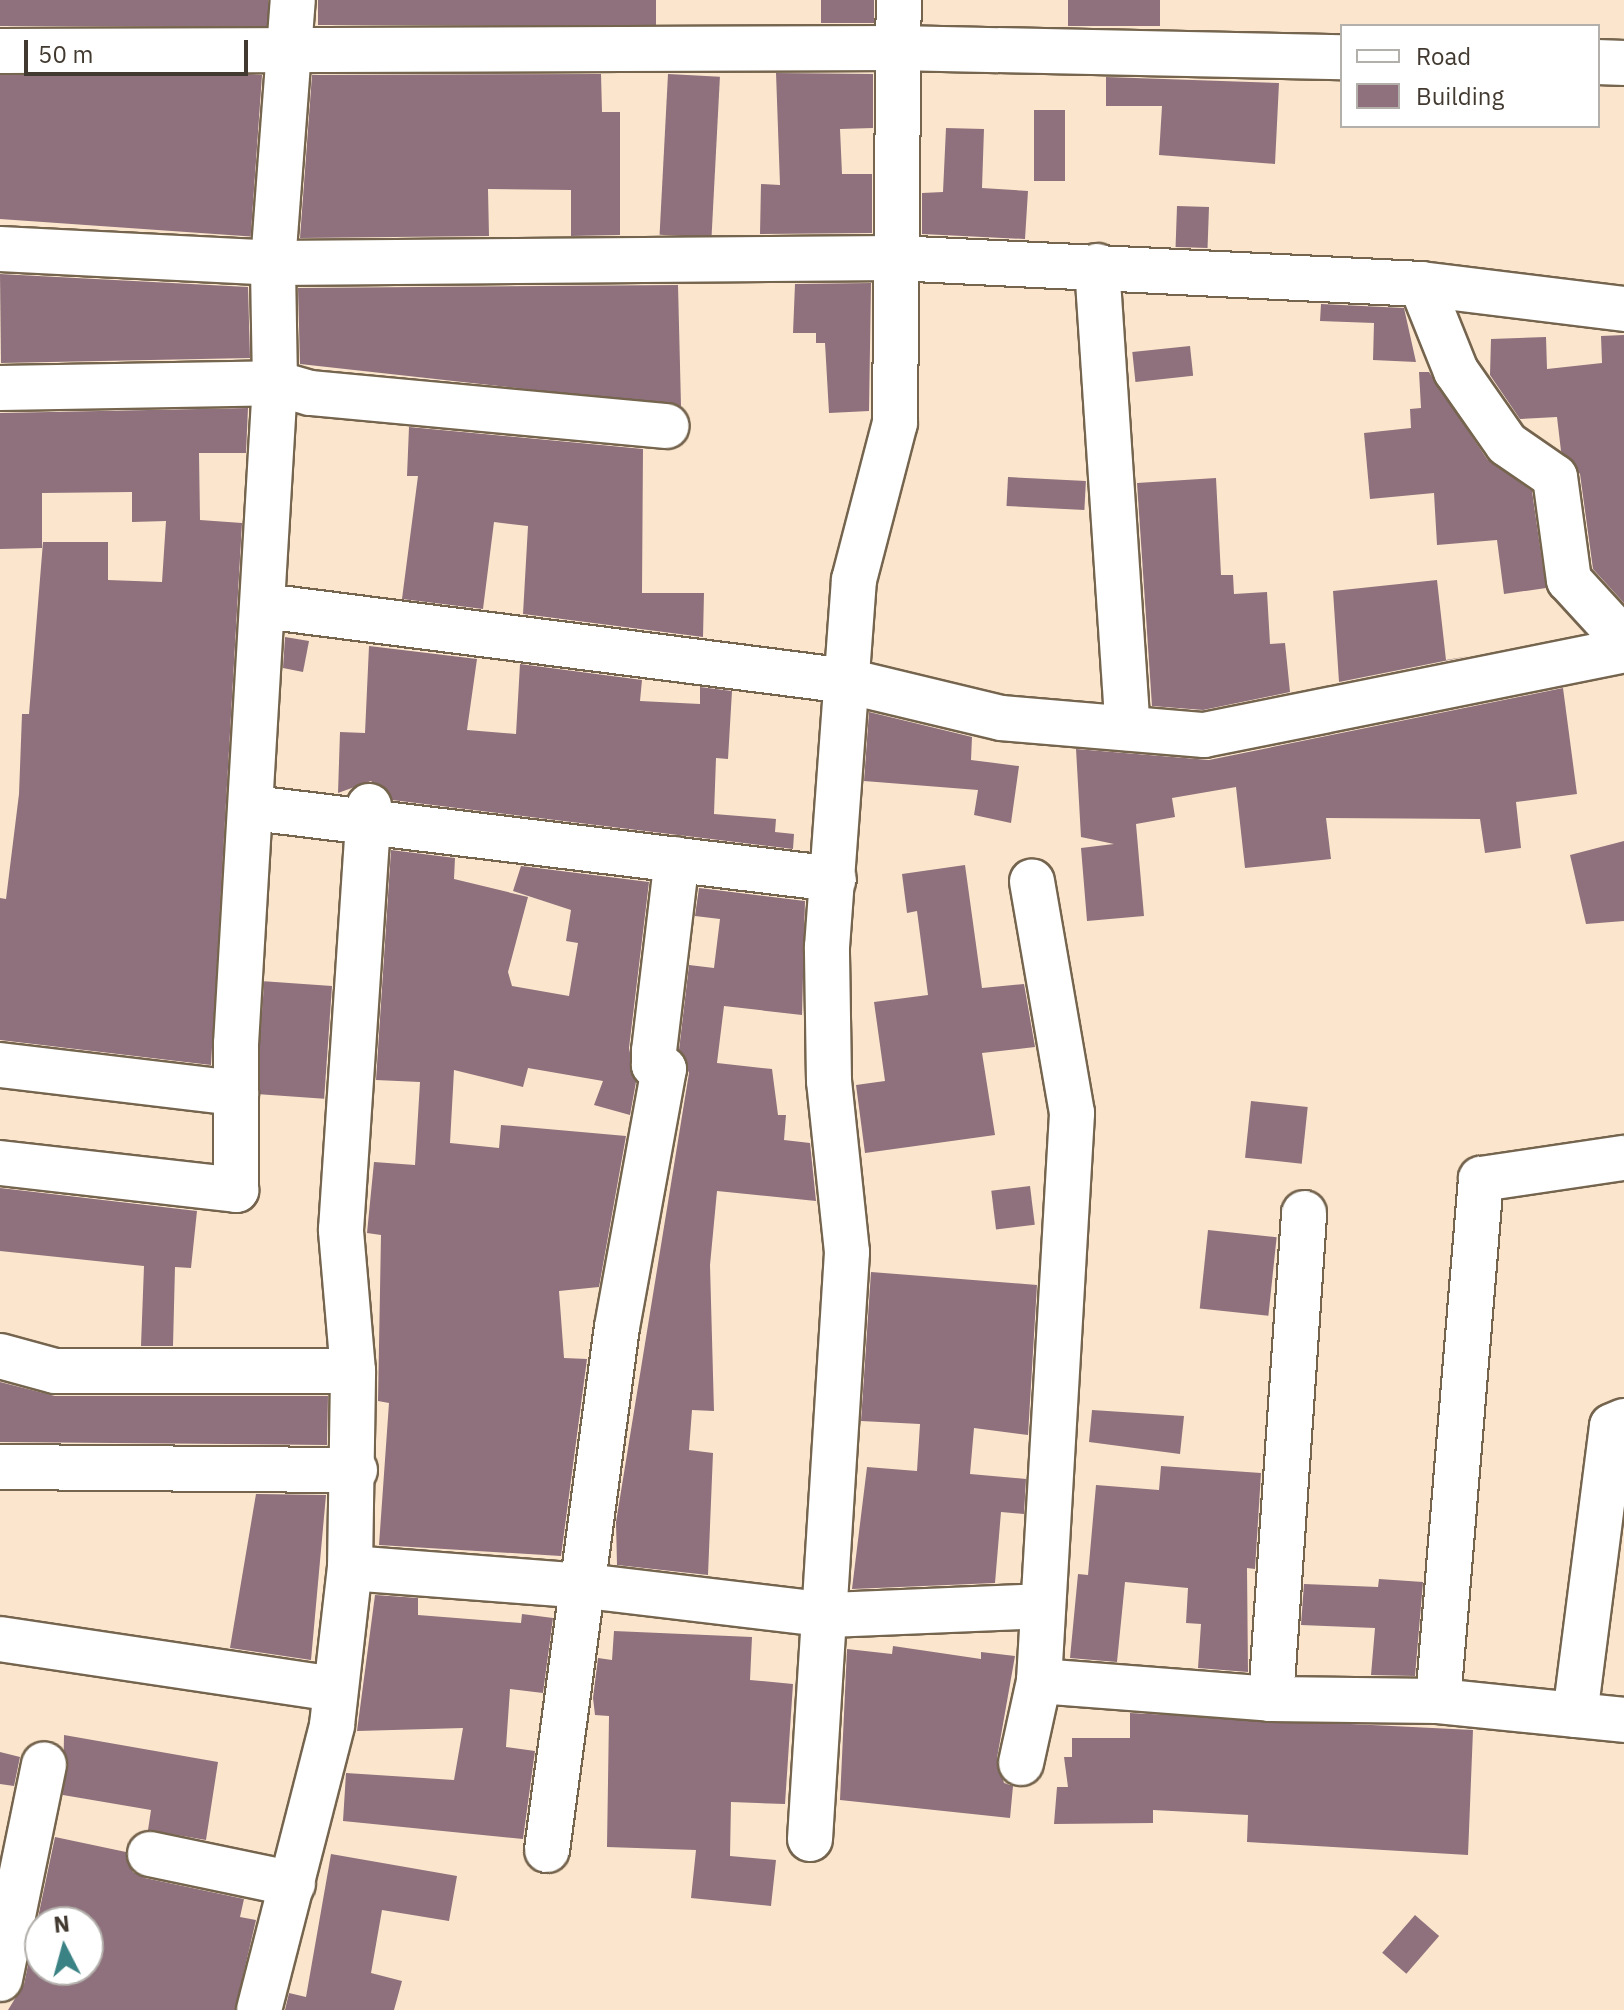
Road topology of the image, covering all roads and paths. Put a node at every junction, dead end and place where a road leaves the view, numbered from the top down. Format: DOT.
graph roads {
  1 [pos="293,0"];
  2 [pos="899,0"];
  3 [pos="294,47"];
  4 [pos="896,48"];
  5 [pos="0,51"];
  6 [pos="1340,57"];
  7 [pos="1600,62"];
  8 [pos="1624,63"];
  9 [pos="0,249"];
  10 [pos="895,258"];
  11 [pos="273,263"];
  12 [pos="1097,266"];
  13 [pos="1421,284"];
  14 [pos="1624,309"];
  15 [pos="275,383"];
  16 [pos="0,388"];
  17 [pos="666,426"];
  18 [pos="264,606"];
  19 [pos="1624,640"];
  20 [pos="1624,650"];
  21 [pos="847,681"];
  22 [pos="1128,728"];
  23 [pos="253,808"];
  24 [pos="369,812"];
  25 [pos="677,859"];
  26 [pos="834,879"];
  27 [pos="1032,881"];
  28 [pos="0,1065"];
  29 [pos="236,1093"];
  30 [pos="1624,1158"];
  31 [pos="0,1163"];
  32 [pos="1304,1213"];
  33 [pos="0,1356"];
  34 [pos="353,1371"];
  35 [pos="1624,1421"];
  36 [pos="0,1467"];
  37 [pos="355,1470"];
  38 [pos="350,1568"];
  39 [pos="586,1586"];
  40 [pos="1040,1606"];
  41 [pos="829,1615"];
  42 [pos="0,1639"];
  43 [pos="1039,1681"];
  44 [pos="334,1689"];
  45 [pos="1271,1699"];
  46 [pos="1438,1701"];
  47 [pos="1575,1715"];
  48 [pos="1624,1720"];
  49 [pos="1021,1763"];
  50 [pos="44,1764"];
  51 [pos="810,1839"];
  52 [pos="547,1850"];
  53 [pos="150,1854"];
  54 [pos="293,1884"];
  55 [pos="0,1979"];
  56 [pos="259,2010"];
  1 -- 3 [label="street"];
  2 -- 4 [label="street"];
  3 -- 4 [label="street"];
  3 -- 5 [label="street"];
  3 -- 11 [label="street"];
  4 -- 6 [label="street"];
  4 -- 10 [label="street"];
  7 -- 8 [label="street"];
  9 -- 11 [label="street"];
  10 -- 11 [label="street"];
  10 -- 12 [label="street"];
  10 -- 21 [label="street"];
  11 -- 15 [label="street"];
  12 -- 13 [label="street"];
  12 -- 22 [label="street"];
  13 -- 14 [label="street"];
  13 -- 19 [label="street"];
  15 -- 16 [label="street"];
  15 -- 17 [label="street"];
  15 -- 18 [label="street"];
  18 -- 21 [label="street"];
  18 -- 23 [label="street"];
  20 -- 22 [label="street"];
  21 -- 22 [label="street"];
  21 -- 26 [label="street"];
  23 -- 24 [label="street"];
  23 -- 29 [label="street"];
  24 -- 25 [label="street"];
  24 -- 34 [label="street"];
  25 -- 26 [label="street"];
  25 -- 39 [label="street"];
  26 -- 41 [label="street"];
  27 -- 40 [label="street"];
  28 -- 29 [label="street"];
  29 -- 31 [label="street"];
  30 -- 46 [label="street"];
  32 -- 45 [label="street"];
  33 -- 34 [label="street"];
  34 -- 37 [label="street"];
  35 -- 47 [label="street"];
  36 -- 37 [label="street"];
  37 -- 38 [label="street"];
  38 -- 39 [label="street"];
  38 -- 44 [label="street"];
  39 -- 41 [label="street"];
  39 -- 52 [label="street"];
  40 -- 41 [label="street"];
  40 -- 43 [label="street"];
  41 -- 51 [label="street"];
  42 -- 44 [label="street"];
  43 -- 45 [label="street"];
  43 -- 49 [label="street"];
  44 -- 54 [label="street"];
  45 -- 46 [label="street"];
  46 -- 47 [label="street"];
  47 -- 48 [label="street"];
  50 -- 55 [label="street"];
  53 -- 54 [label="street"];
  54 -- 56 [label="street"];
}
